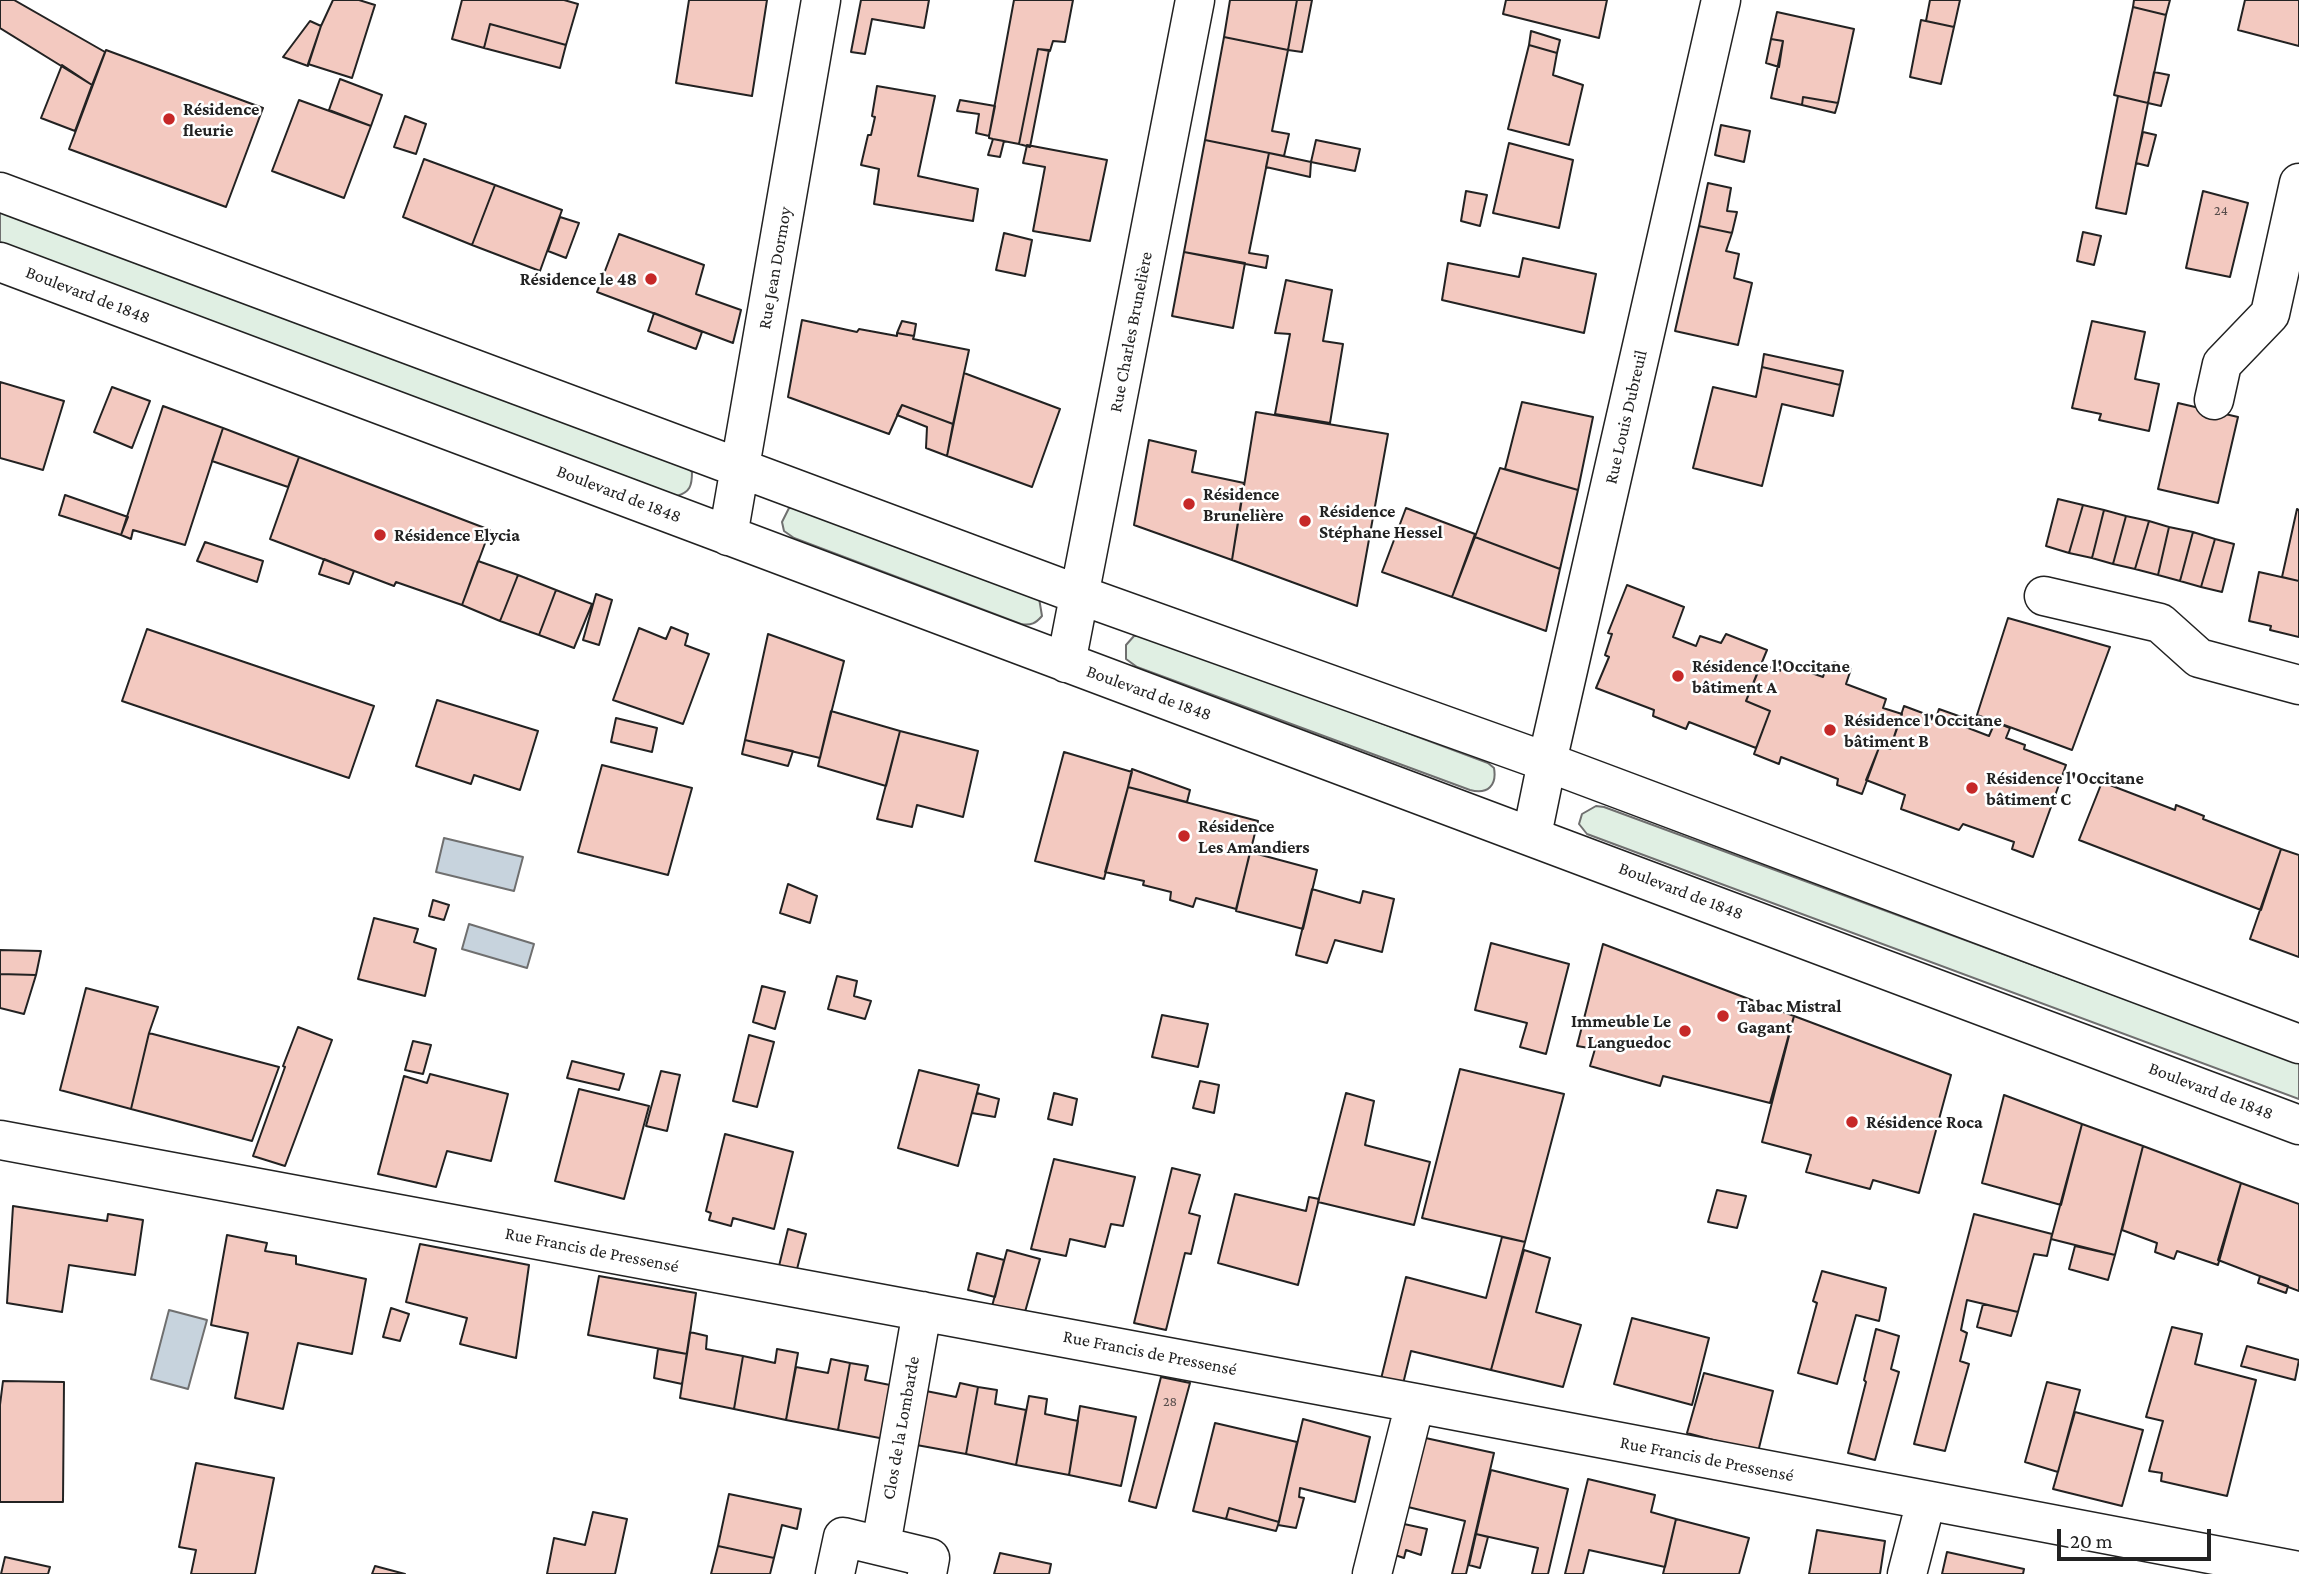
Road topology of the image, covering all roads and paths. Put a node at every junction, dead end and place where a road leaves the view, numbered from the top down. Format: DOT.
graph roads {
  1 [pos="821,0"];
  2 [pos="1195,0"];
  3 [pos="1721,0"];
  4 [pos="2299,183"];
  5 [pos="0,191"];
  6 [pos="0,262"];
  7 [pos="2214,400"];
  8 [pos="741,467"];
  9 [pos="728,536"];
  10 [pos="1080,595"];
  11 [pos="2044,596"];
  12 [pos="1066,663"];
  13 [pos="2299,685"];
  14 [pos="1547,762"];
  15 [pos="1532,835"];
  16 [pos="2299,1045"];
  17 [pos="2299,1125"];
  18 [pos="0,1140"];
  19 [pos="922,1311"];
  20 [pos="1415,1403"];
  21 [pos="1926,1501"];
  22 [pos="881,1545"];
  23 [pos="2299,1571"];
  24 [pos="835,1574"];
  25 [pos="927,1574"];
  26 [pos="1372,1574"];
  27 [pos="1907,1574"];
  1 -- 8 [label="street, Rue Jean Dormoy"];
  2 -- 10 [label="street, Rue Charles Brunelière"];
  3 -- 14 [label="street, Rue Louis Dubreuil"];
  4 -- 7 [label="street"];
  5 -- 8 [label="street"];
  6 -- 9 [label="street, Boulevard de 1848"];
  8 -- 9 [label="street, Rue Jean Dormoy"];
  8 -- 10 [label="street"];
  9 -- 12 [label="street, Boulevard de 1848"];
  10 -- 12 [label="street, Rue Charles Brunelière"];
  10 -- 14 [label="street"];
  11 -- 13 [label="street"];
  12 -- 15 [label="street, Boulevard de 1848"];
  14 -- 15 [label="street, Rue Louis Dubreuil"];
  14 -- 16 [label="street"];
  15 -- 17 [label="street, Boulevard de 1848"];
  18 -- 19 [label="street, Rue Francis de Pressensé"];
  19 -- 20 [label="street, Rue Francis de Pressensé"];
  19 -- 22 [label="street, Clos de la Lombarde"];
  20 -- 21 [label="street, Rue Francis de Pressensé"];
  20 -- 26 [label="street"];
  21 -- 23 [label="street, Rue Francis de Pressensé"];
  21 -- 27 [label="street"];
  22 -- 24 [label="street"];
  22 -- 25 [label="street"];
}
